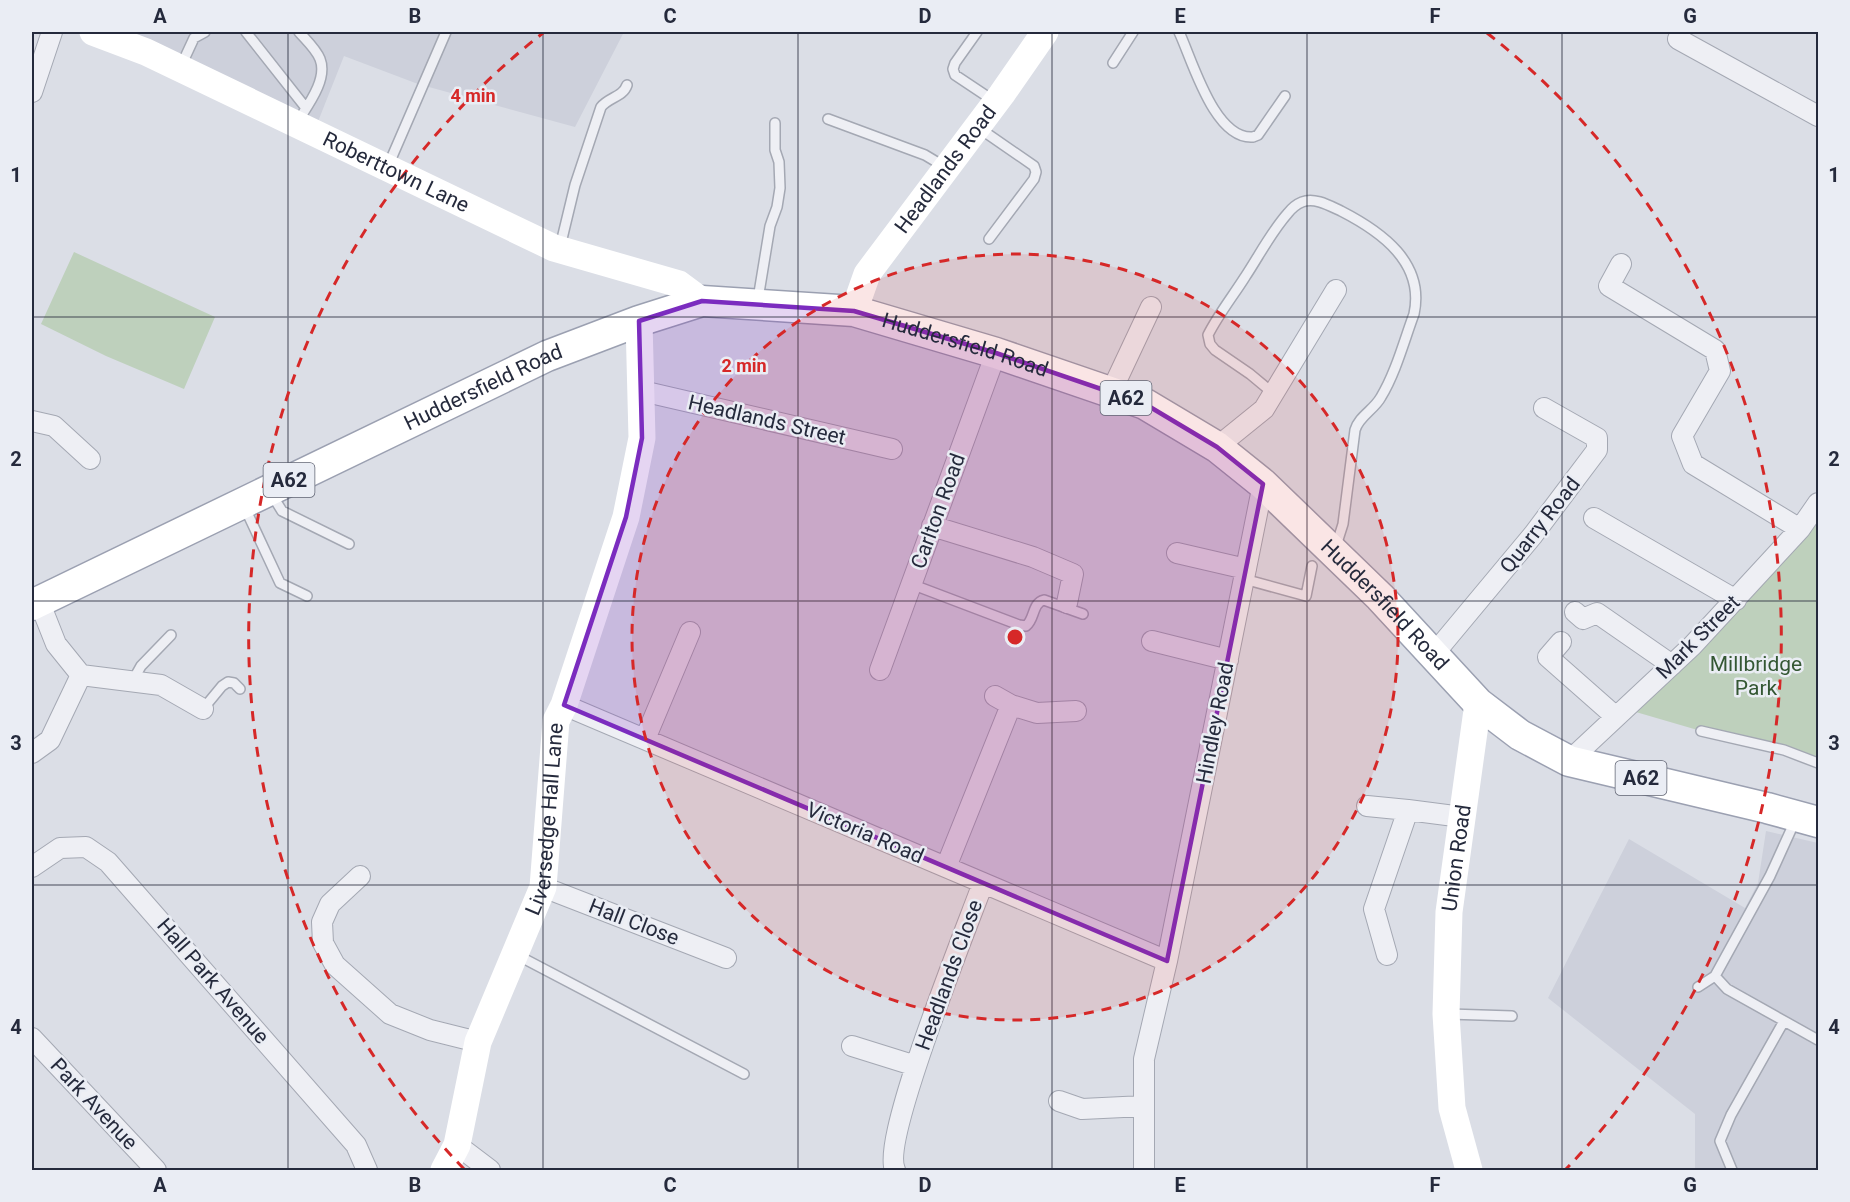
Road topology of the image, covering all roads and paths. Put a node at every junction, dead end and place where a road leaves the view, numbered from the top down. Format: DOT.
graph roads {
  1 [pos="52,32"];
  2 [pos="93,32"];
  3 [pos="205,32"];
  4 [pos="246,32"];
  5 [pos="299,32"];
  6 [pos="446,32"];
  7 [pos="977,32"];
  8 [pos="1045,32"];
  9 [pos="1133,32"];
  10 [pos="1179,32"];
  11 [pos="1678,39"];
  12 [pos="1113,63"];
  13 [pos="180,68"];
  14 [pos="627,85"];
  15 [pos="32,92"];
  16 [pos="1285,96"];
  17 [pos="996,102"];
  18 [pos="301,116"];
  19 [pos="1818,116"];
  20 [pos="828,118"];
  21 [pos="775,123"];
  22 [pos="977,127"];
  23 [pos="387,168"];
  24 [pos="947,168"];
  25 [pos="989,239"];
  26 [pos="559,249"];
  27 [pos="1621,264"];
  28 [pos="1336,290"];
  29 [pos="702,301"];
  30 [pos="758,305"];
  31 [pos="1151,307"];
  32 [pos="854,311"];
  33 [pos="639,321"];
  34 [pos="996,353"];
  35 [pos="642,391"];
  36 [pos="1111,392"];
  37 [pos="1274,394"];
  38 [pos="1544,408"];
  39 [pos="32,421"];
  40 [pos="1217,447"];
  41 [pos="892,448"];
  42 [pos="90,459"];
  43 [pos="1263,484"];
  44 [pos="269,490"];
  45 [pos="243,503"];
  46 [pos="1818,503"];
  47 [pos="1594,518"];
  48 [pos="932,526"];
  49 [pos="1800,529"];
  50 [pos="349,544"];
  51 [pos="1177,553"];
  52 [pos="1333,562"];
  53 [pos="1245,574"];
  54 [pos="911,584"];
  55 [pos="307,596"];
  56 [pos="1736,600"];
  57 [pos="35,603"];
  58 [pos="1067,603"];
  59 [pos="1575,612"];
  60 [pos="1083,614"];
  61 [pos="690,632"];
  62 [pos="171,635"];
  63 [pos="1152,641"];
  64 [pos="1561,642"];
  65 [pos="1433,655"];
  66 [pos="1228,660"];
  67 [pos="1672,665"];
  68 [pos="880,670"];
  69 [pos="81,675"];
  70 [pos="132,682"];
  71 [pos="240,689"];
  72 [pos="1478,703"];
  73 [pos="564,705"];
  74 [pos="202,710"];
  75 [pos="1076,711"];
  76 [pos="1616,717"];
  77 [pos="1701,732"];
  78 [pos="645,739"];
  79 [pos="32,753"];
  80 [pos="1569,761"];
  81 [pos="1818,763"];
  82 [pos="1367,806"];
  83 [pos="1408,810"];
  84 [pos="1462,817"];
  85 [pos="1808,819"];
  86 [pos="32,867"];
  87 [pos="946,867"];
  88 [pos="360,876"];
  89 [pos="983,883"];
  90 [pos="543,887"];
  91 [pos="515,954"];
  92 [pos="1387,955"];
  93 [pos="726,958"];
  94 [pos="1167,962"];
  95 [pos="1715,976"];
  96 [pos="1698,987"];
  97 [pos="1446,1014"];
  98 [pos="1512,1016"];
  99 [pos="1784,1021"];
  100 [pos="32,1038"];
  101 [pos="1818,1040"];
  102 [pos="478,1042"];
  103 [pos="852,1046"];
  104 [pos="916,1066"];
  105 [pos="744,1074"];
  106 [pos="1059,1101"];
  107 [pos="1144,1106"];
  108 [pos="457,1145"];
  109 [pos="156,1170"];
  110 [pos="367,1170"];
  111 [pos="444,1170"];
  112 [pos="490,1170"];
  113 [pos="895,1170"];
  114 [pos="1144,1170"];
  115 [pos="1469,1170"];
  116 [pos="1732,1170"];
  1 -- 15 [label="street"];
  2 -- 13 [label="street, Roberttown Lane"];
  3 -- 13 [label="lane"];
  4 -- 18 [label="lane"];
  5 -- 18 [label="lane"];
  6 -- 23 [label="lane"];
  7 -- 17 [label="lane"];
  8 -- 17 [label="street, Headlands Road"];
  9 -- 12 [label="lane"];
  10 -- 16 [label="lane"];
  11 -- 19 [label="street"];
  13 -- 18 [label="street, Roberttown Lane"];
  14 -- 26 [label="lane"];
  17 -- 22 [label="street, Headlands Road"];
  18 -- 23 [label="street, Roberttown Lane"];
  20 -- 24 [label="lane"];
  21 -- 30 [label="lane"];
  22 -- 24 [label="street, Headlands Road"];
  22 -- 25 [label="lane"];
  23 -- 26 [label="street, Roberttown Lane"];
  24 -- 32 [label="street, Headlands Road"];
  26 -- 29 [label="street, Roberttown Lane"];
  27 -- 49 [label="street"];
  28 -- 37 [label="street"];
  29 -- 30 [label="main road, Huddersfield Road / A62"];
  29 -- 33 [label="main road, Huddersfield Road / A62"];
  30 -- 32 [label="main road, Huddersfield Road / A62"];
  31 -- 36 [label="street"];
  32 -- 34 [label="main road, Huddersfield Road / A62"];
  33 -- 35 [label="street, Liversedge Hall Lane"];
  33 -- 44 [label="main road, Huddersfield Road / A62"];
  34 -- 36 [label="main road, Huddersfield Road / A62"];
  34 -- 48 [label="street, Carlton Road"];
  35 -- 41 [label="street, Headlands Street"];
  35 -- 73 [label="street, Liversedge Hall Lane"];
  36 -- 40 [label="main road, Huddersfield Road / A62"];
  37 -- 40 [label="street"];
  37 -- 52 [label="lane"];
  38 -- 65 [label="street, Quarry Road"];
  39 -- 42 [label="street"];
  40 -- 43 [label="main road, Huddersfield Road / A62"];
  43 -- 52 [label="main road, Huddersfield Road / A62"];
  43 -- 53 [label="street, Hindley Road"];
  44 -- 45 [label="main road, Huddersfield Road / A62"];
  44 -- 50 [label="lane"];
  45 -- 55 [label="lane"];
  45 -- 57 [label="main road, Huddersfield Road / A62"];
  46 -- 49 [label="street, Mark Street"];
  47 -- 56 [label="street"];
  48 -- 54 [label="street, Carlton Road"];
  48 -- 58 [label="street"];
  49 -- 56 [label="street, Mark Street"];
  51 -- 53 [label="street"];
  52 -- 53 [label="lane"];
  52 -- 65 [label="main road, Huddersfield Road / A62"];
  53 -- 66 [label="street, Hindley Road"];
  54 -- 60 [label="lane"];
  54 -- 68 [label="street, Carlton Road"];
  56 -- 67 [label="street, Mark Street"];
  57 -- 69 [label="street"];
  59 -- 67 [label="street"];
  61 -- 78 [label="street"];
  62 -- 70 [label="lane"];
  63 -- 66 [label="street"];
  64 -- 76 [label="street"];
  65 -- 72 [label="main road, Huddersfield Road / A62"];
  66 -- 94 [label="street, Hindley Road"];
  67 -- 76 [label="street, Mark Street"];
  69 -- 70 [label="street"];
  69 -- 79 [label="street"];
  70 -- 74 [label="street"];
  71 -- 74 [label="lane"];
  72 -- 80 [label="main road, Huddersfield Road / A62"];
  72 -- 84 [label="street, Union Road"];
  73 -- 78 [label="street, Victoria Road"];
  73 -- 90 [label="street, Liversedge Hall Lane"];
  75 -- 87 [label="street"];
  76 -- 80 [label="street, Mark Street"];
  77 -- 81 [label="lane"];
  78 -- 87 [label="street, Victoria Road"];
  80 -- 85 [label="main road, Huddersfield Road / A62"];
  82 -- 83 [label="street"];
  83 -- 84 [label="street"];
  83 -- 92 [label="street"];
  84 -- 97 [label="street, Union Road"];
  85 -- 95 [label="lane"];
  86 -- 110 [label="street, Hall Park Avenue"];
  87 -- 89 [label="street, Victoria Road"];
  88 -- 102 [label="street"];
  89 -- 94 [label="street, Victoria Road"];
  89 -- 104 [label="street, Headlands Close"];
  90 -- 91 [label="street, Liversedge Hall Lane"];
  90 -- 93 [label="street, Hall Close"];
  91 -- 102 [label="street, Liversedge Hall Lane"];
  91 -- 105 [label="lane"];
  94 -- 107 [label="street"];
  95 -- 96 [label="lane"];
  95 -- 99 [label="lane"];
  97 -- 98 [label="lane"];
  97 -- 115 [label="street, Union Road"];
  99 -- 101 [label="lane"];
  99 -- 116 [label="lane"];
  100 -- 109 [label="street, Park Avenue"];
  102 -- 108 [label="street, Liversedge Hall Lane"];
  103 -- 104 [label="street, Headlands Close"];
  104 -- 113 [label="street, Headlands Close"];
  106 -- 107 [label="street"];
  107 -- 114 [label="street"];
  108 -- 111 [label="street, Liversedge Hall Lane"];
  108 -- 112 [label="street"];
}
